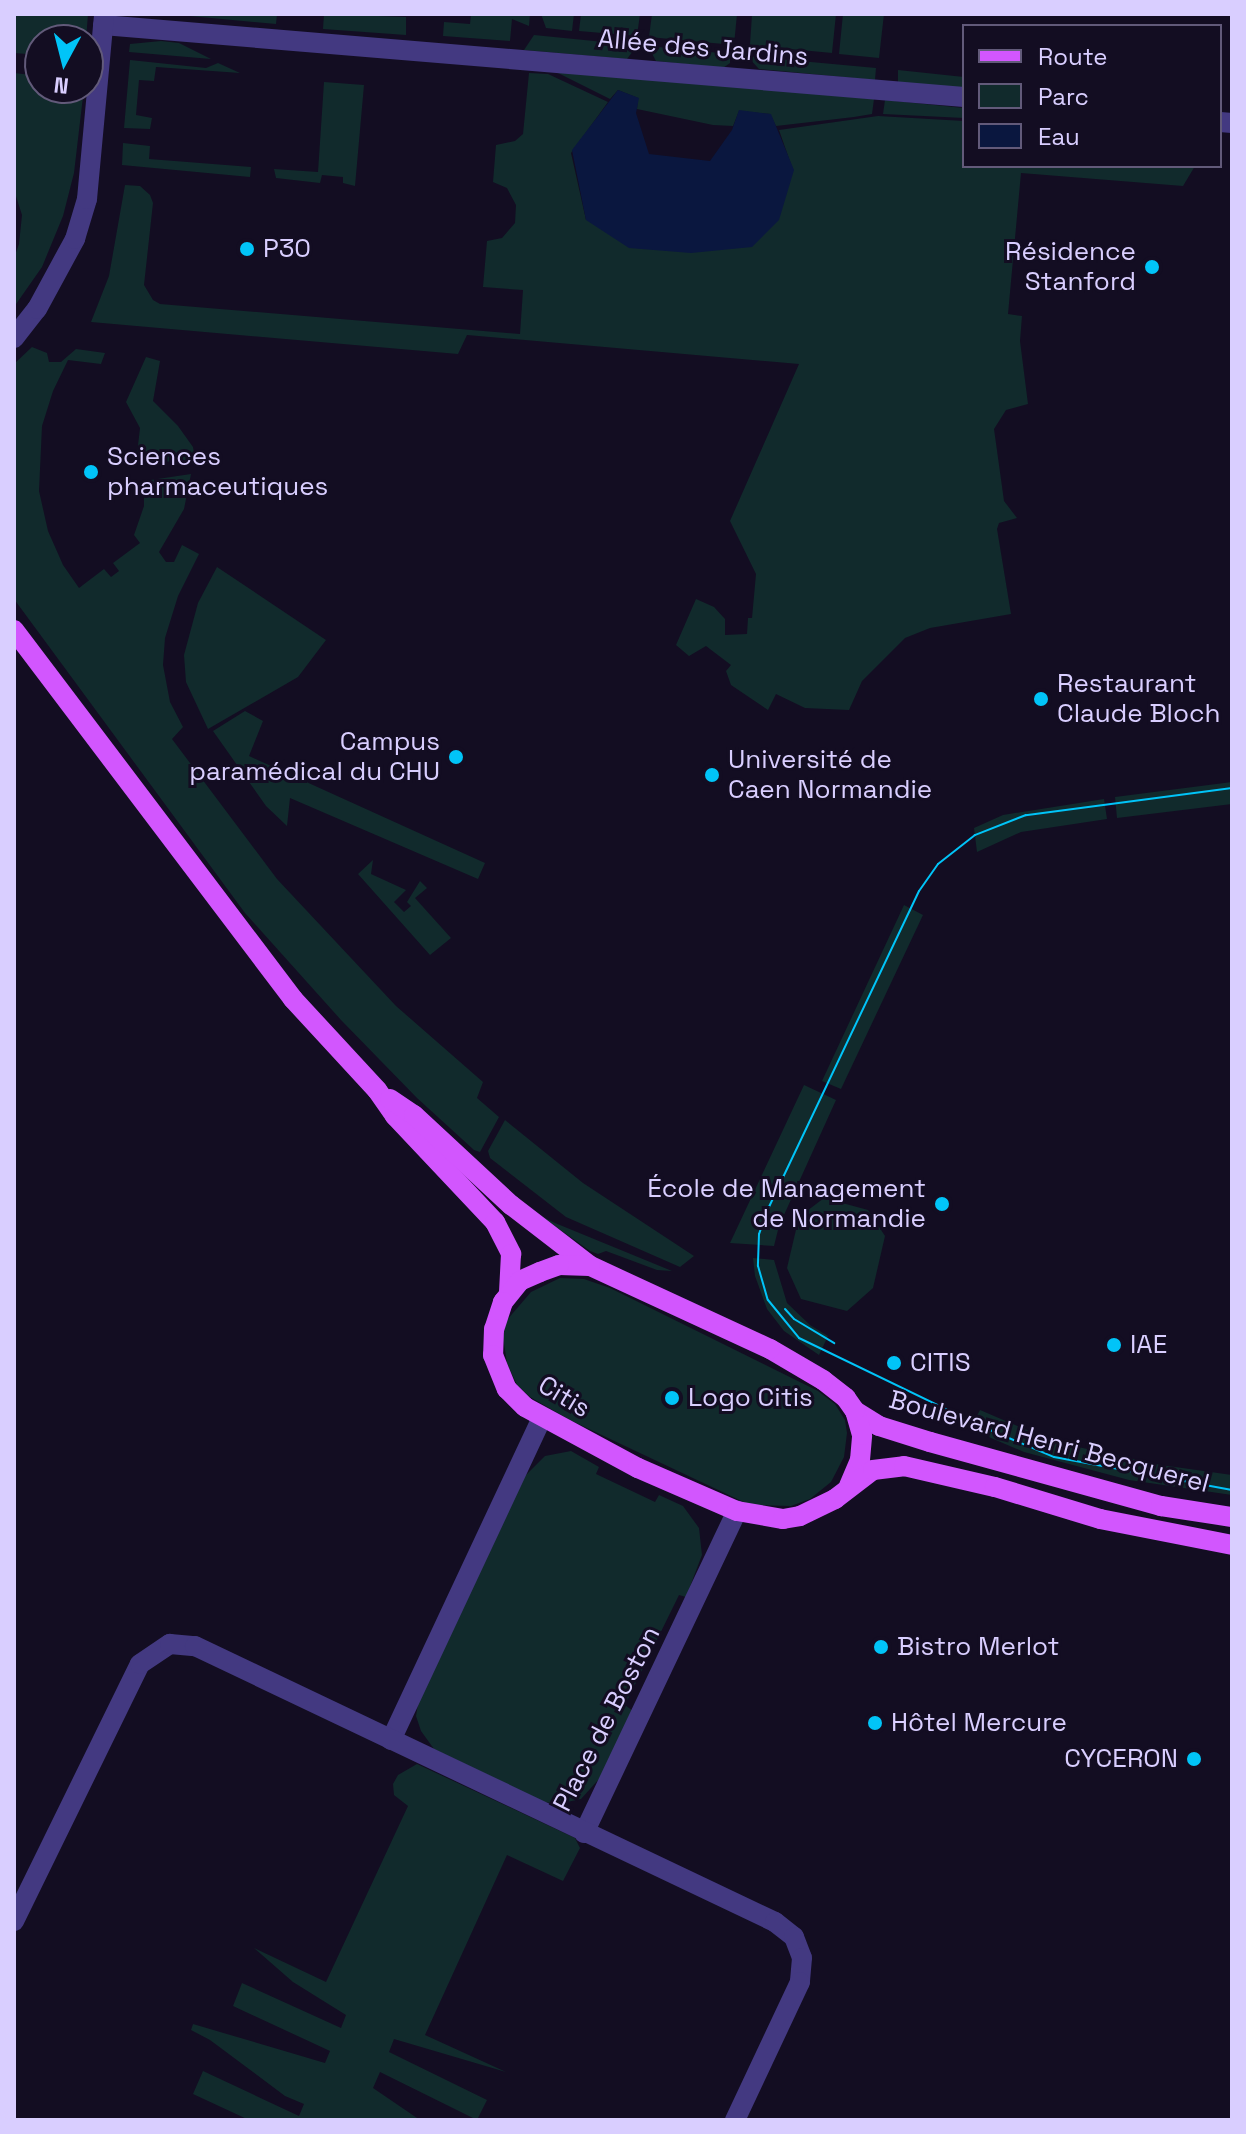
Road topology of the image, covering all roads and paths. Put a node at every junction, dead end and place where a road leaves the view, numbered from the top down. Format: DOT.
graph roads {
  1 [pos="103,20"];
  2 [pos="962,97"];
  3 [pos="14,338"];
  4 [pos="14,630"];
  5 [pos="377,1090"];
  6 [pos="590,1266"];
  7 [pos="509,1292"];
  8 [pos="855,1411"];
  9 [pos="542,1418"];
  10 [pos="849,1486"];
  11 [pos="737,1511"];
  12 [pos="1232,1517"];
  13 [pos="1232,1545"];
  14 [pos="391,1740"];
  15 [pos="584,1833"];
  16 [pos="14,1921"];
  17 [pos="735,2120"];
  1 -- 2 [label="street, Allée des Jardins"];
  1 -- 3 [label="street"];
  4 -- 5 [label="main road"];
  5 -- 6 [label="main road"];
  5 -- 7 [label="main road"];
  6 -- 7 [label="main road"];
  6 -- 8 [label="main road"];
  7 -- 9 [label="main road, Citis"];
  8 -- 10 [label="main road"];
  8 -- 12 [label="main road, Boulevard Henri Becquerel"];
  9 -- 11 [label="main road, Citis"];
  9 -- 14 [label="street"];
  10 -- 11 [label="main road, Citis"];
  10 -- 13 [label="main road"];
  11 -- 15 [label="street, Place de Boston"];
  14 -- 15 [label="street, Place de Boston"];
  14 -- 16 [label="street, Place de Boston"];
  15 -- 17 [label="street"];
}
